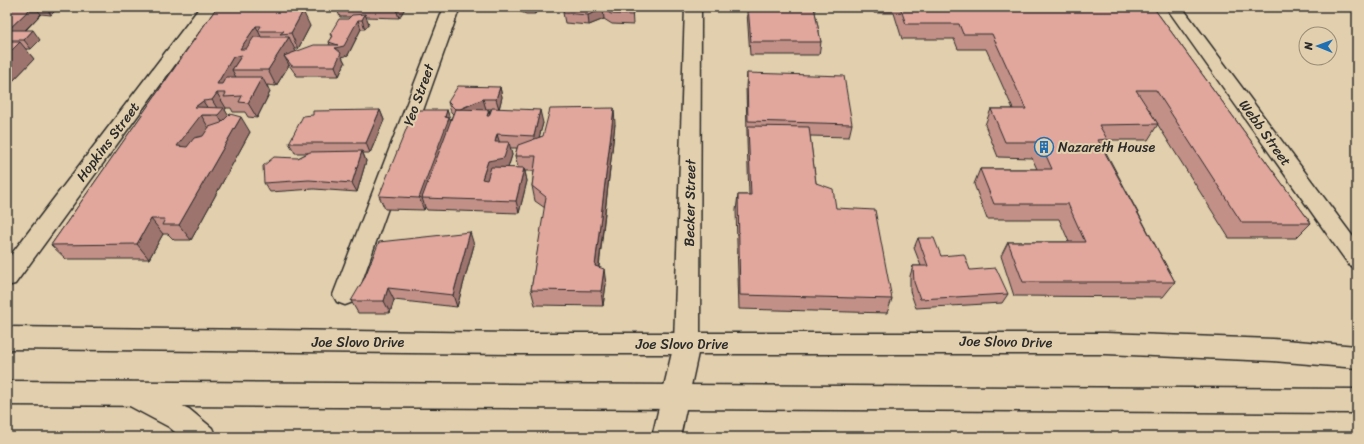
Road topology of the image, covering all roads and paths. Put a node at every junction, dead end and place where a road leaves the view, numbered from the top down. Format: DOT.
graph roads {
  1 [pos="209,7"];
  2 [pos="452,7"];
  3 [pos="693,7"];
  4 [pos="1174,7"];
  5 [pos="1357,259"];
  6 [pos="7,277"];
  7 [pos="345,295"];
  8 [pos="7,338"];
  9 [pos="687,344"];
  10 [pos="1357,357"];
  11 [pos="7,393"];
  12 [pos="131,394"];
  13 [pos="675,397"];
  14 [pos="1357,402"];
  15 [pos="202,437"];
  16 [pos="666,437"];
  1 -- 6 [label="main road, Hopkins Street"];
  2 -- 7 [label="main road, Yeo Street"];
  3 -- 9 [label="main road, Becker Street"];
  4 -- 5 [label="main road, Webb Street"];
  8 -- 9 [label="main road, Joe Slovo Drive"];
  9 -- 10 [label="main road, Joe Slovo Drive"];
  9 -- 13 [label="main road, Becker Street"];
  11 -- 12 [label="main road"];
  12 -- 13 [label="main road"];
  12 -- 15 [label="main road"];
  13 -- 14 [label="main road"];
  13 -- 16 [label="main road, Becker Street"];
}
